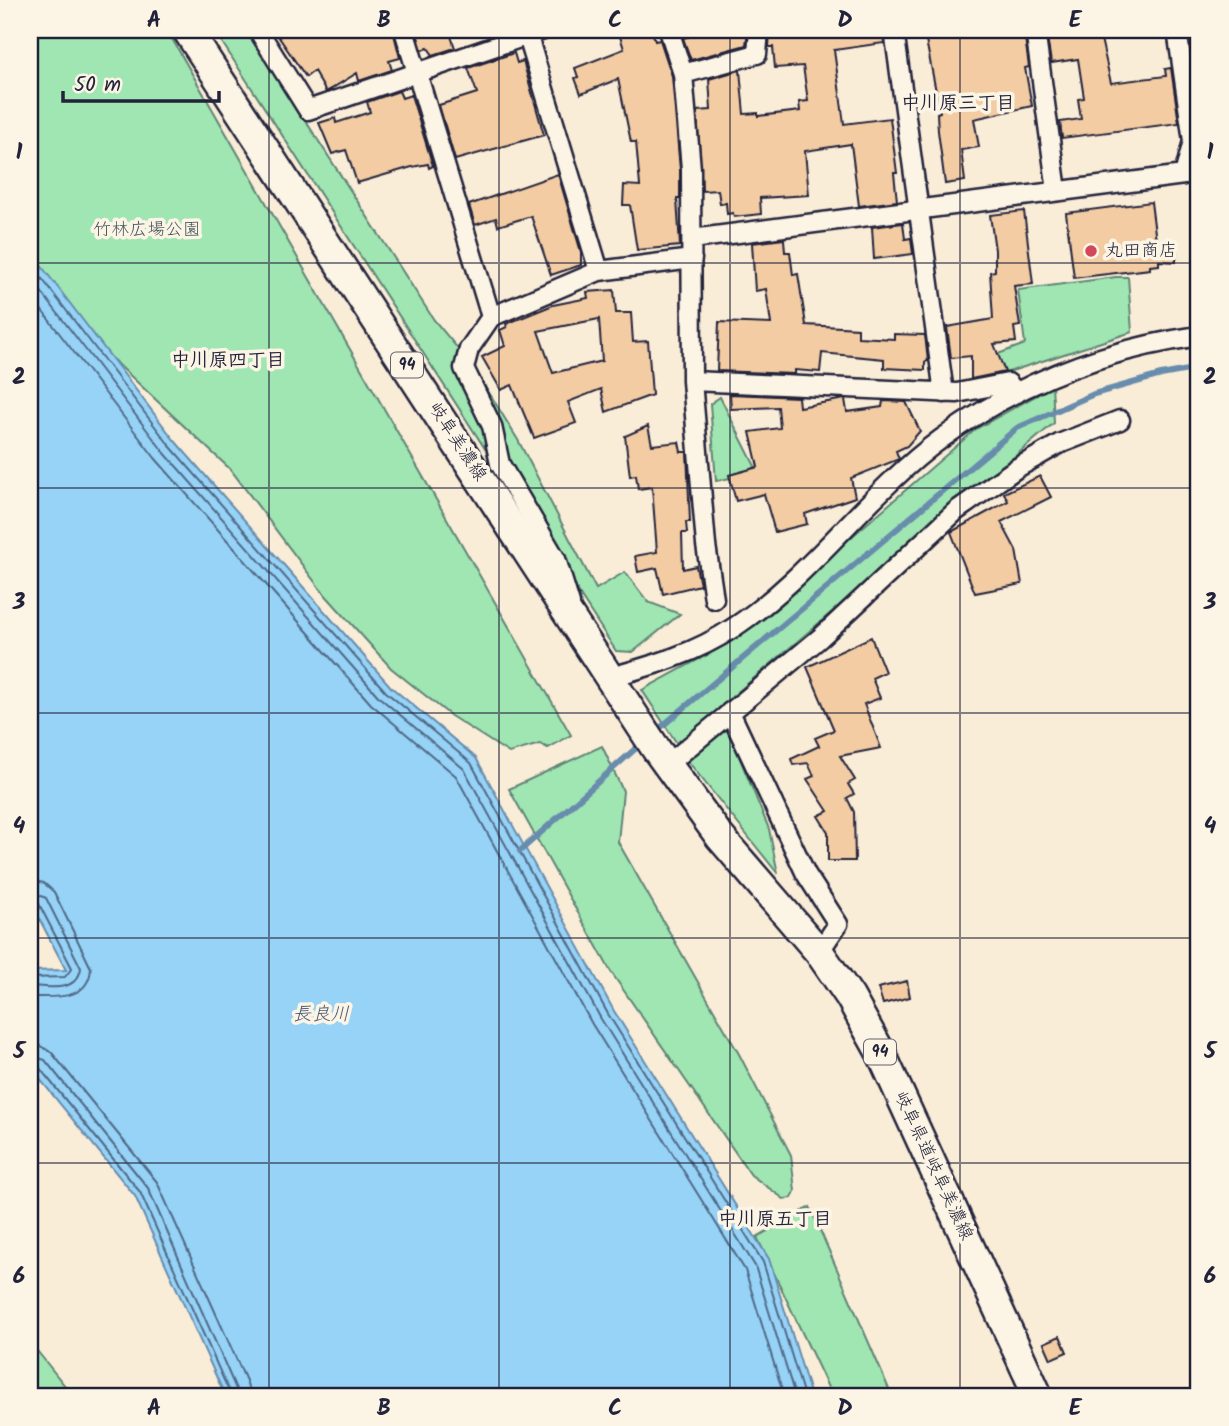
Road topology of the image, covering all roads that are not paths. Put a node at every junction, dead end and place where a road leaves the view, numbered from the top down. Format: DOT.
graph roads {
  1 [pos="187,30"];
  2 [pos="258,30"];
  3 [pos="404,30"];
  4 [pos="669,30"];
  5 [pos="759,30"];
  6 [pos="894,30"];
  7 [pos="1035,30"];
  8 [pos="1177,30"];
  9 [pos="532,32"];
  10 [pos="416,74"];
  11 [pos="682,74"];
  12 [pos="1057,191"];
  13 [pos="919,211"];
  14 [pos="692,239"];
  15 [pos="692,259"];
  16 [pos="599,271"];
  17 [pos="491,317"];
  18 [pos="1199,336"];
  19 [pos="692,381"];
  20 [pos="944,393"];
  21 [pos="1017,393"];
  22 [pos="1120,420"];
  23 [pos="714,598"];
  24 [pos="576,624"];
  25 [pos="611,677"];
  26 [pos="730,712"];
  27 [pos="661,757"];
  28 [pos="819,952"];
  29 [pos="1038,1396"];
  1 -- 24 [label="main road, 岐阜美濃線 / 94"];
  2 -- 10 [label="street"];
  3 -- 10 [label="street"];
  4 -- 11 [label="street"];
  5 -- 11 [label="street"];
  6 -- 13 [label="street"];
  7 -- 12 [label="street"];
  8 -- 12 [label="street"];
  9 -- 10 [label="street"];
  9 -- 16 [label="street"];
  10 -- 17 [label="street"];
  11 -- 14 [label="street"];
  12 -- 13 [label="street"];
  13 -- 14 [label="street"];
  13 -- 20 [label="street"];
  14 -- 15 [label="street"];
  15 -- 16 [label="street"];
  15 -- 19 [label="street"];
  16 -- 17 [label="street"];
  17 -- 24 [label="street"];
  18 -- 21 [label="street"];
  19 -- 20 [label="street"];
  19 -- 23 [label="street"];
  20 -- 21 [label="street"];
  21 -- 25 [label="street"];
  22 -- 26 [label="street"];
  24 -- 25 [label="main road, 岐阜美濃線 / 94"];
  25 -- 27 [label="main road, 岐阜美濃線 / 94"];
  26 -- 27 [label="street"];
  26 -- 28 [label="street"];
  27 -- 28 [label="main road, 岐阜県道岐阜美濃線 / 94"];
  28 -- 29 [label="main road, 岐阜県道岐阜美濃線 / 94"];
}
